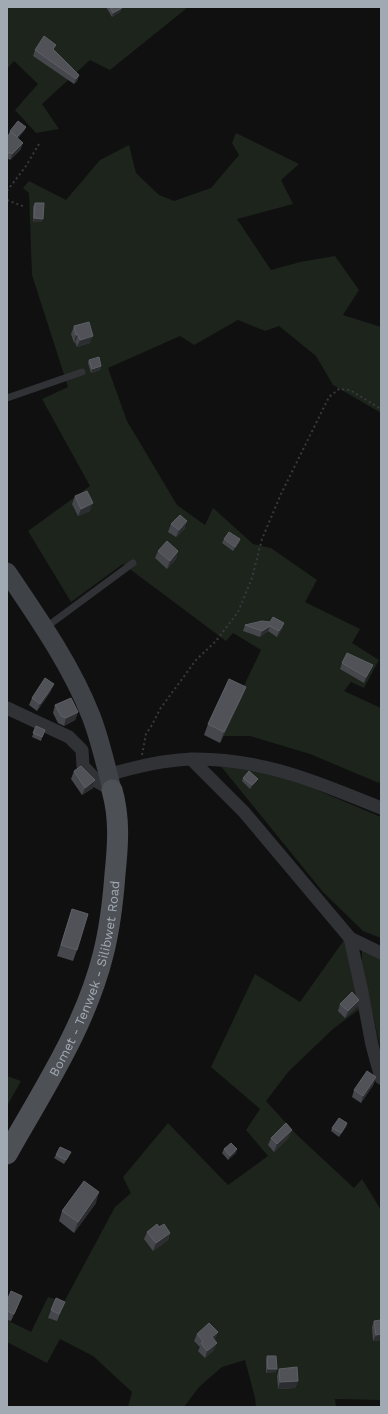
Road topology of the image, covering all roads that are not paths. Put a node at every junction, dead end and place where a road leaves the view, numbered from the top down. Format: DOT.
graph roads {
  1 [pos="82,372"];
  2 [pos="7,398"];
  3 [pos="133,563"];
  4 [pos="7,572"];
  5 [pos="44,628"];
  6 [pos="7,708"];
  7 [pos="191,759"];
  8 [pos="110,782"];
  9 [pos="381,808"];
  10 [pos="350,938"];
  11 [pos="381,953"];
  12 [pos="381,1078"];
  13 [pos="7,1154"];
  1 -- 2 [label="lane"];
  3 -- 5 [label="lane"];
  4 -- 5 [label="main road"];
  5 -- 8 [label="main road"];
  6 -- 8 [label="street"];
  7 -- 8 [label="street"];
  7 -- 9 [label="street"];
  7 -- 10 [label="street"];
  8 -- 13 [label="main road, Bomet - Tenwek - Silibwet Road"];
  10 -- 11 [label="street"];
  10 -- 12 [label="street"];
}
